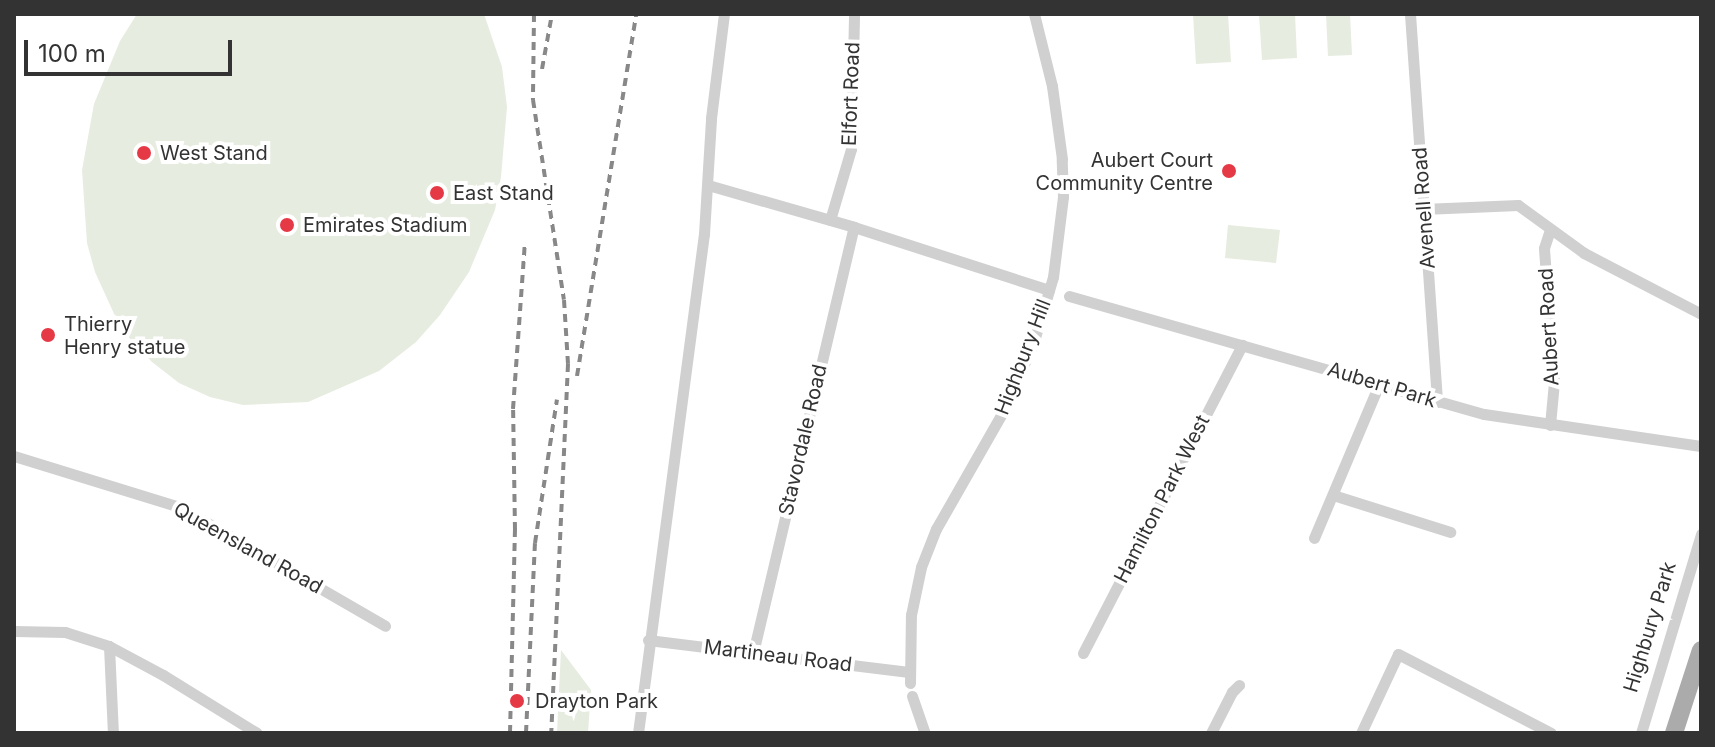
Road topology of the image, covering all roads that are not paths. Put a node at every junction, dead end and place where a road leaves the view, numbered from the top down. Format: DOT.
graph roads {
  1 [pos="724,14"];
  2 [pos="854,14"];
  3 [pos="1034,14"];
  4 [pos="1410,14"];
  5 [pos="708,185"];
  6 [pos="1423,209"];
  7 [pos="830,220"];
  8 [pos="854,227"];
  9 [pos="1550,230"];
  10 [pos="1049,290"];
  11 [pos="1069,296"];
  12 [pos="1701,314"];
  13 [pos="1242,345"];
  14 [pos="1380,382"];
  15 [pos="1437,402"];
  16 [pos="1550,425"];
  17 [pos="1701,446"];
  18 [pos="14,456"];
  19 [pos="1333,495"];
  20 [pos="1450,532"];
  21 [pos="1701,534"];
  22 [pos="1314,538"];
  23 [pos="385,626"];
  24 [pos="14,631"];
  25 [pos="648,640"];
  26 [pos="109,646"];
  27 [pos="753,653"];
  28 [pos="1083,653"];
  29 [pos="1700,654"];
  30 [pos="909,677"];
  31 [pos="1239,685"];
  32 [pos="912,696"];
  33 [pos="113,733"];
  34 [pos="257,733"];
  35 [pos="638,733"];
  36 [pos="925,733"];
  37 [pos="1211,733"];
  38 [pos="1361,733"];
  39 [pos="1551,733"];
  40 [pos="1641,733"];
  41 [pos="1674,733"];
  1 -- 5 [label="street"];
  2 -- 7 [label="street, Elfort Road"];
  3 -- 10 [label="street, Highbury Hill"];
  4 -- 6 [label="street, Avenell Road"];
  5 -- 7 [label="street"];
  5 -- 25 [label="street"];
  6 -- 9 [label="street"];
  6 -- 15 [label="street, Avenell Road"];
  7 -- 8 [label="street"];
  8 -- 10 [label="street"];
  8 -- 27 [label="street, Stavordale Road"];
  9 -- 12 [label="street"];
  9 -- 16 [label="street, Aubert Road"];
  10 -- 30 [label="street, Highbury Hill"];
  11 -- 13 [label="street, Aubert Park"];
  13 -- 14 [label="street, Aubert Park"];
  13 -- 28 [label="street, Hamilton Park West"];
  14 -- 15 [label="street, Aubert Park"];
  14 -- 19 [label="street"];
  15 -- 16 [label="street, Aubert Park"];
  16 -- 17 [label="street, Aubert Park"];
  18 -- 23 [label="street, Queensland Road"];
  19 -- 20 [label="street"];
  19 -- 22 [label="street"];
  21 -- 40 [label="street, Highbury Park"];
  24 -- 26 [label="street"];
  25 -- 27 [label="street, Martineau Road"];
  25 -- 35 [label="street"];
  26 -- 33 [label="street"];
  26 -- 34 [label="street"];
  27 -- 30 [label="street, Martineau Road"];
  29 -- 41 [label="main road"];
  31 -- 37 [label="street"];
  32 -- 36 [label="street"];
  38 -- 39 [label="street"];
}
